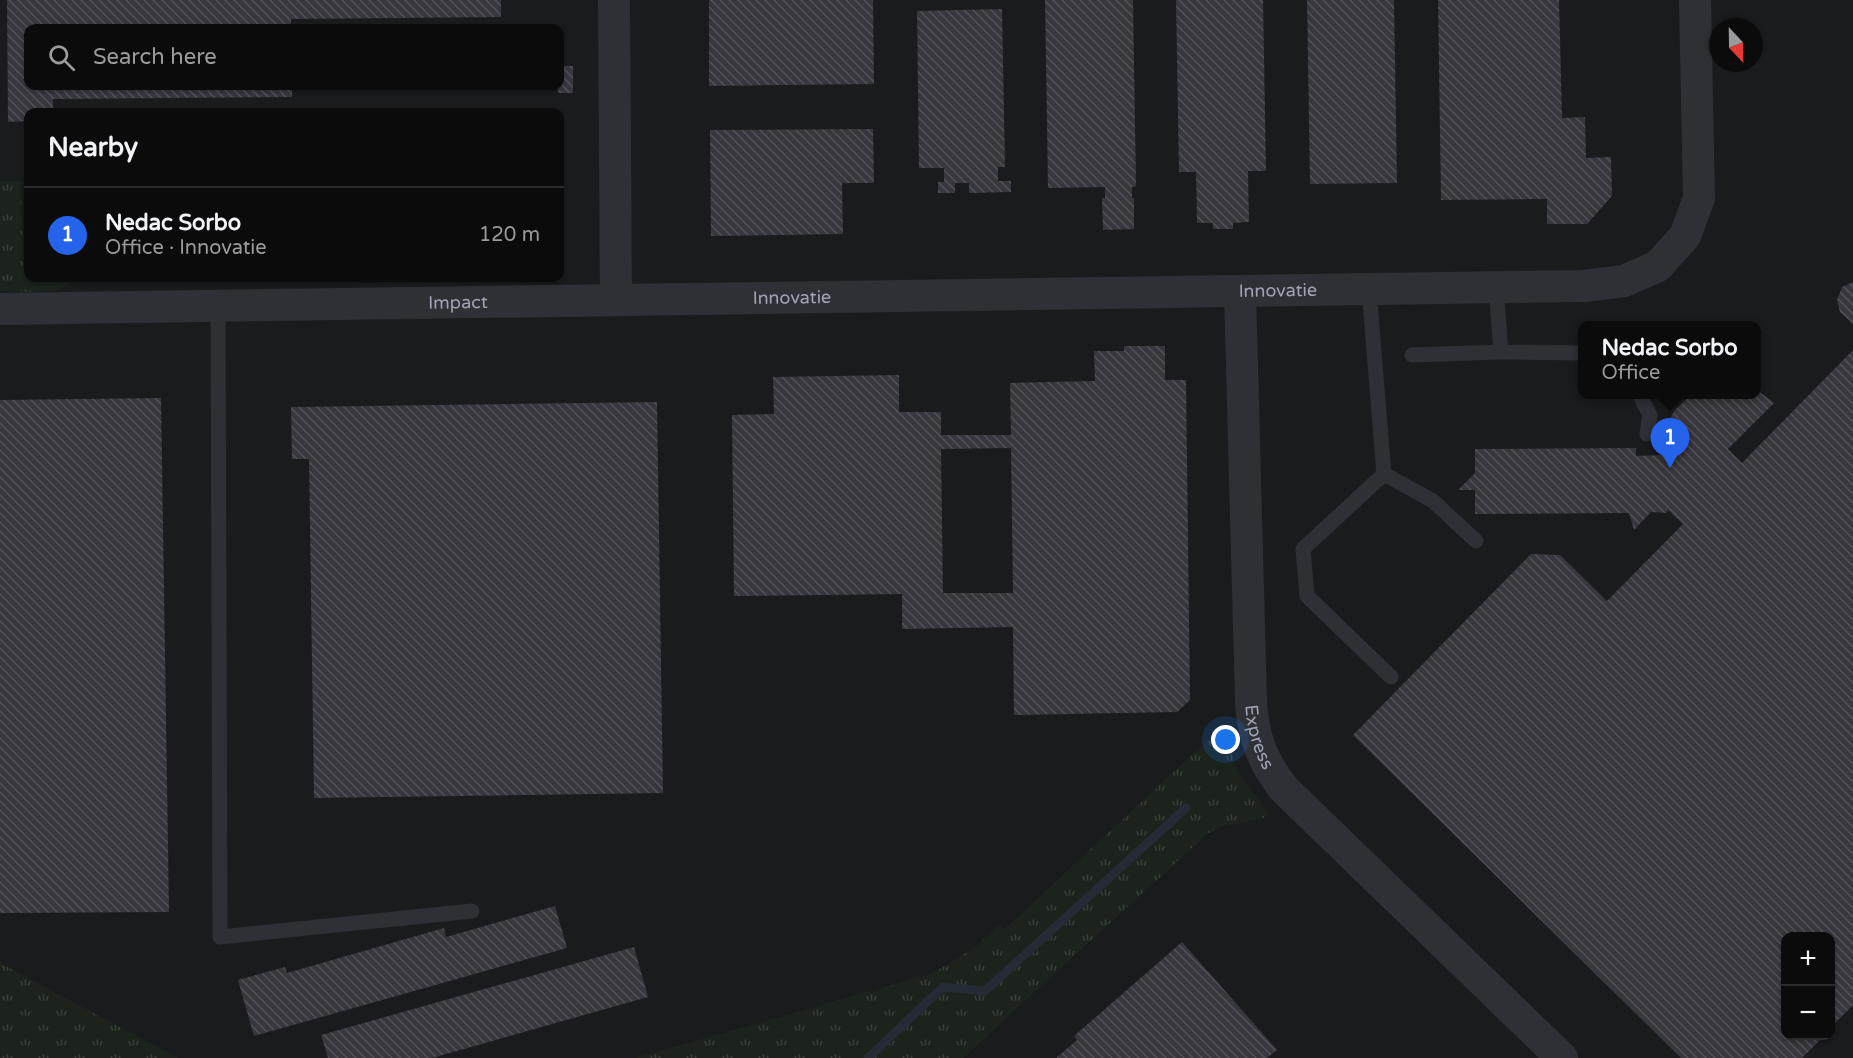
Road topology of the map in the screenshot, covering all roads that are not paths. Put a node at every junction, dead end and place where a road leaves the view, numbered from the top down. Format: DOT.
graph roads {
  1 [pos="614,0"];
  2 [pos="1695,0"];
  3 [pos="1496,287"];
  4 [pos="1369,290"];
  5 [pos="1240,292"];
  6 [pos="616,299"];
  7 [pos="218,305"];
  8 [pos="0,309"];
  9 [pos="1501,352"];
  10 [pos="1578,353"];
  11 [pos="1412,355"];
  12 [pos="1642,399"];
  13 [pos="1647,434"];
  14 [pos="1384,474"];
  15 [pos="1476,541"];
  16 [pos="1391,677"];
  17 [pos="472,911"];
  18 [pos="1562,1058"];
  1 -- 6 [label="street"];
  2 -- 3 [label="street, Innovatie"];
  3 -- 4 [label="street, Innovatie"];
  3 -- 9 [label="lane"];
  4 -- 5 [label="street, Innovatie"];
  4 -- 14 [label="lane"];
  5 -- 6 [label="street, Innovatie"];
  5 -- 18 [label="street, Express"];
  6 -- 7 [label="street, Impact"];
  7 -- 8 [label="street, Impact"];
  7 -- 17 [label="lane"];
  9 -- 10 [label="lane"];
  9 -- 11 [label="lane"];
  12 -- 13 [label="lane"];
  14 -- 15 [label="lane"];
  14 -- 16 [label="lane"];
}
